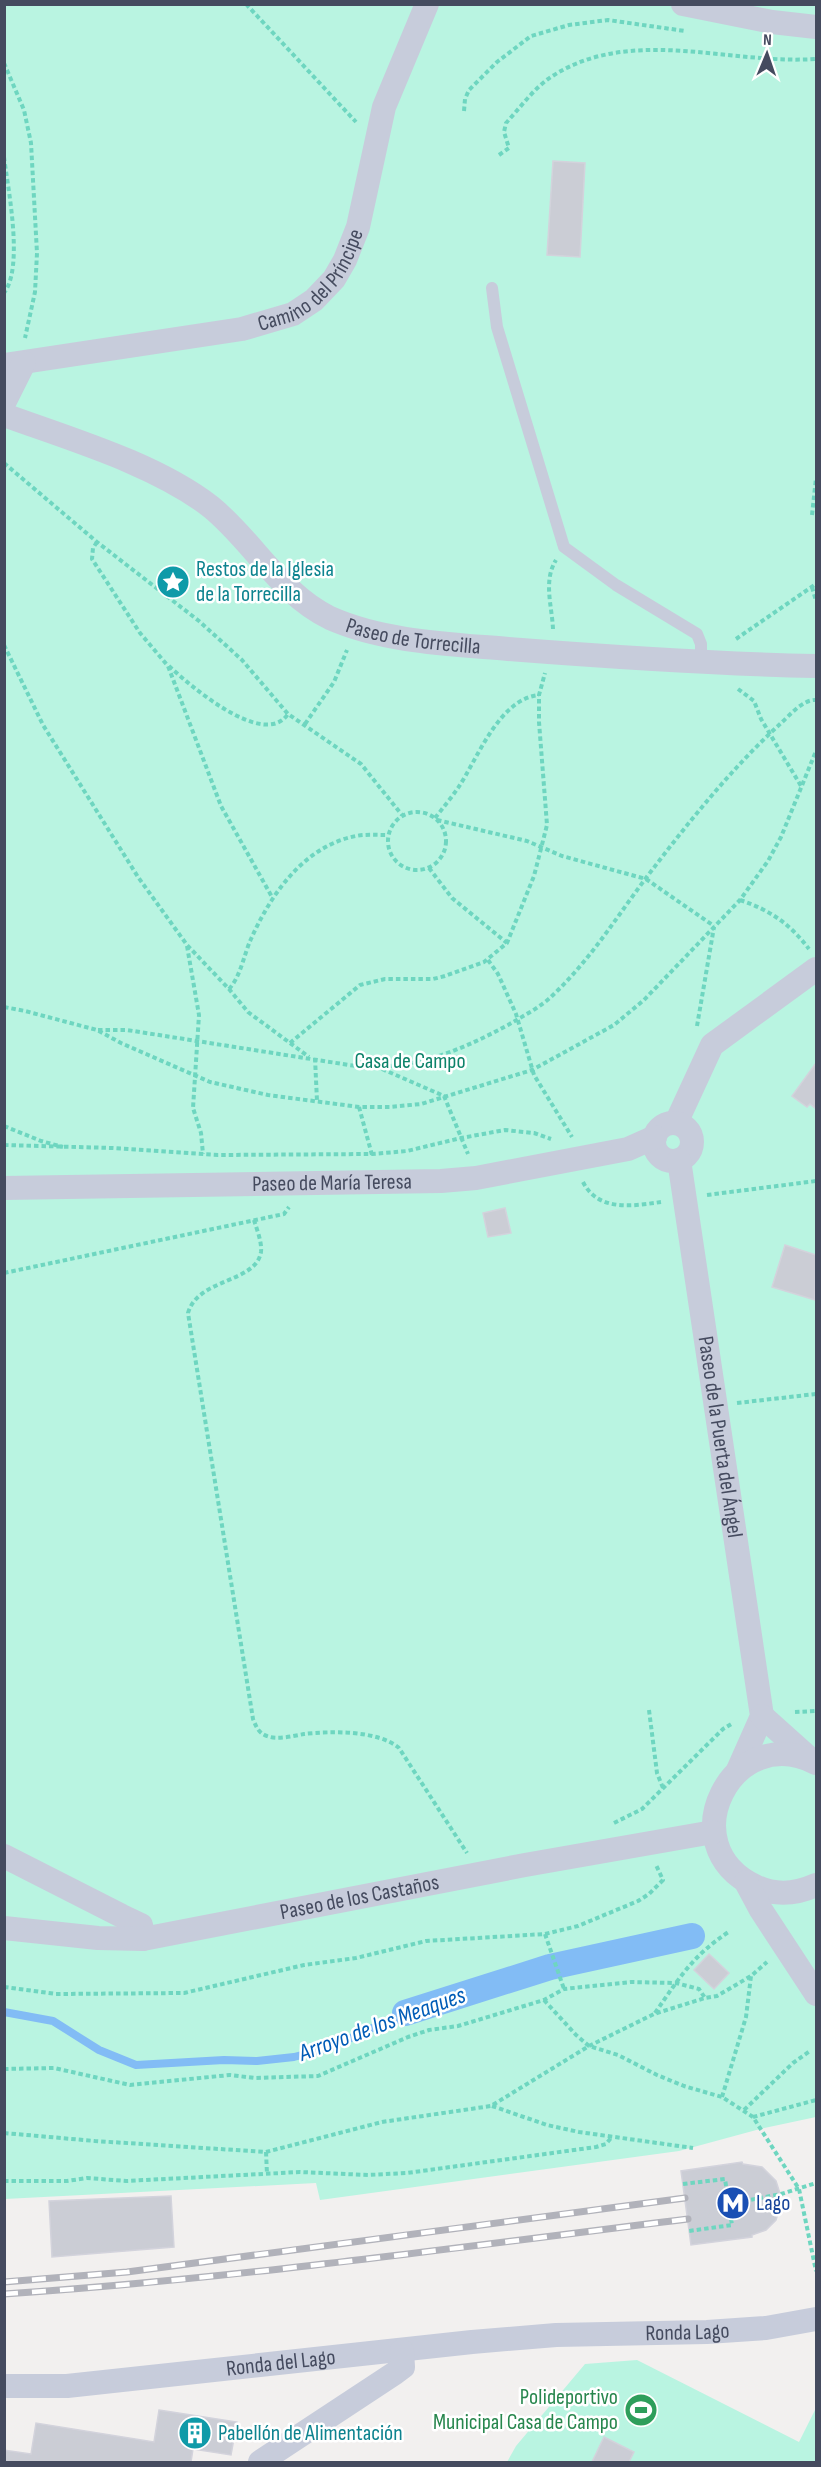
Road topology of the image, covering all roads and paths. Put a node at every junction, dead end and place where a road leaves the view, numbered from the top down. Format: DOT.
graph roads {
  1 [pos="246,4"];
  2 [pos="427,4"];
  3 [pos="683,4"];
  4 [pos="816,27"];
  5 [pos="686,31"];
  6 [pos="816,59"];
  7 [pos="4,63"];
  8 [pos="464,111"];
  9 [pos="377,132"];
  10 [pos="499,155"];
  11 [pos="4,157"];
  12 [pos="492,288"];
  13 [pos="4,292"];
  14 [pos="14,364"];
  15 [pos="4,403"];
  16 [pos="4,415"];
  17 [pos="4,463"];
  18 [pos="816,478"];
  19 [pos="812,515"];
  20 [pos="97,542"];
  21 [pos="564,547"];
  22 [pos="816,584"];
  23 [pos="812,587"];
  24 [pos="816,601"];
  25 [pos="353,627"];
  26 [pos="4,645"];
  27 [pos="554,652"];
  28 [pos="701,652"];
  29 [pos="726,663"];
  30 [pos="168,666"];
  31 [pos="816,666"];
  32 [pos="539,695"];
  33 [pos="816,700"];
  34 [pos="288,714"];
  35 [pos="305,724"];
  36 [pos="771,733"];
  37 [pos="816,751"];
  38 [pos="801,786"];
  39 [pos="402,816"];
  40 [pos="436,819"];
  41 [pos="388,835"];
  42 [pos="543,847"];
  43 [pos="429,867"];
  44 [pos="646,879"];
  45 [pos="272,897"];
  46 [pos="740,900"];
  47 [pos="714,927"];
  48 [pos="507,943"];
  49 [pos="187,945"];
  50 [pos="488,960"];
  51 [pos="814,961"];
  52 [pos="229,989"];
  53 [pos="4,1007"];
  54 [pos="518,1019"];
  55 [pos="698,1022"];
  56 [pos="98,1030"];
  57 [pos="197,1040"];
  58 [pos="290,1043"];
  59 [pos="313,1058"];
  60 [pos="381,1068"];
  61 [pos="532,1070"];
  62 [pos="195,1076"];
  63 [pos="444,1096"];
  64 [pos="317,1101"];
  65 [pos="359,1107"];
  66 [pos="676,1123"];
  67 [pos="4,1126"];
  68 [pos="655,1137"];
  69 [pos="461,1138"];
  70 [pos="4,1145"];
  71 [pos="66,1148"];
  72 [pos="572,1153"];
  73 [pos="203,1154"];
  74 [pos="372,1154"];
  75 [pos="679,1160"];
  76 [pos="476,1178"];
  77 [pos="816,1181"];
  78 [pos="288,1182"];
  79 [pos="377,1183"];
  80 [pos="4,1188"];
  81 [pos="686,1198"];
  82 [pos="254,1220"];
  83 [pos="4,1273"];
  84 [pos="816,1394"];
  85 [pos="716,1405"];
  86 [pos="649,1710"];
  87 [pos="816,1711"];
  88 [pos="763,1716"];
  89 [pos="813,1761"];
  90 [pos="738,1770"];
  91 [pos="663,1788"];
  92 [pos="610,1824"];
  93 [pos="713,1832"];
  94 [pos="478,1852"];
  95 [pos="467,1854"];
  96 [pos="4,1856"];
  97 [pos="456,1856"];
  98 [pos="655,1862"];
  99 [pos="746,1882"];
  100 [pos="816,1885"];
  101 [pos="4,1928"];
  102 [pos="730,1931"];
  103 [pos="545,1934"];
  104 [pos="143,1939"];
  105 [pos="786,1946"];
  106 [pos="751,1976"];
  107 [pos="676,1983"];
  108 [pos="4,1987"];
  109 [pos="564,1989"];
  110 [pos="816,1994"];
  111 [pos="705,1998"];
  112 [pos="544,2000"];
  113 [pos="654,2014"];
  114 [pos="589,2046"];
  115 [pos="810,2051"];
  116 [pos="4,2069"];
  117 [pos="722,2097"];
  118 [pos="816,2100"];
  119 [pos="491,2106"];
  120 [pos="744,2110"];
  121 [pos="753,2117"];
  122 [pos="4,2133"];
  123 [pos="611,2138"];
  124 [pos="693,2148"];
  125 [pos="266,2152"];
  126 [pos="724,2170"];
  127 [pos="267,2174"];
  128 [pos="725,2179"];
  129 [pos="4,2181"];
  130 [pos="816,2183"];
  131 [pos="683,2184"];
  132 [pos="799,2189"];
  133 [pos="729,2204"];
  134 [pos="689,2231"];
  135 [pos="816,2271"];
  136 [pos="816,2319"];
  137 [pos="556,2335"];
  138 [pos="402,2351"];
  139 [pos="4,2386"];
  140 [pos="260,2463"];
  1 -- 9 [label="path"];
  2 -- 9 [label="street, Camino del Príncipe"];
  3 -- 4 [label="street"];
  5 -- 8 [label="path"];
  6 -- 10 [label="path"];
  7 -- 14 [label="path"];
  9 -- 14 [label="street, Camino del Príncipe"];
  11 -- 13 [label="path"];
  12 -- 21 [label="lane"];
  14 -- 15 [label="street"];
  16 -- 25 [label="street, Paseo de Torrecilla"];
  17 -- 20 [label="path"];
  18 -- 19 [label="path"];
  20 -- 30 [label="path"];
  20 -- 34 [label="path"];
  21 -- 27 [label="path"];
  21 -- 28 [label="lane"];
  22 -- 23 [label="path"];
  23 -- 24 [label="path"];
  23 -- 28 [label="path"];
  25 -- 27 [label="street, Paseo de Torrecilla"];
  25 -- 35 [label="path"];
  26 -- 49 [label="path"];
  27 -- 28 [label="street, Paseo de Torrecilla"];
  27 -- 32 [label="path"];
  28 -- 29 [label="street, Paseo de Torrecilla"];
  29 -- 31 [label="street, Paseo de Torrecilla"];
  29 -- 36 [label="path"];
  30 -- 34 [label="path"];
  30 -- 45 [label="path"];
  32 -- 40 [label="path"];
  32 -- 42 [label="path"];
  33 -- 36 [label="path"];
  34 -- 35 [label="path"];
  35 -- 39 [label="path"];
  36 -- 38 [label="path"];
  36 -- 44 [label="path"];
  37 -- 38 [label="path"];
  38 -- 46 [label="path"];
  39 -- 40 [label="path"];
  39 -- 41 [label="path"];
  40 -- 42 [label="path"];
  40 -- 43 [label="path"];
  41 -- 43 [label="path"];
  41 -- 45 [label="path"];
  42 -- 44 [label="path"];
  42 -- 48 [label="path"];
  43 -- 48 [label="path"];
  44 -- 47 [label="path"];
  44 -- 54 [label="path"];
  45 -- 52 [label="path"];
  46 -- 47 [label="path"];
  46 -- 51 [label="path"];
  47 -- 55 [label="path"];
  47 -- 61 [label="path"];
  48 -- 50 [label="path"];
  49 -- 52 [label="path"];
  49 -- 57 [label="path"];
  50 -- 54 [label="path"];
  50 -- 58 [label="path"];
  51 -- 66 [label="street"];
  52 -- 58 [label="path"];
  53 -- 56 [label="path"];
  54 -- 60 [label="path"];
  54 -- 61 [label="path"];
  56 -- 57 [label="path"];
  56 -- 62 [label="path"];
  57 -- 59 [label="path"];
  57 -- 62 [label="path"];
  58 -- 59 [label="path"];
  59 -- 60 [label="path"];
  59 -- 64 [label="path"];
  60 -- 63 [label="path"];
  61 -- 63 [label="path"];
  61 -- 72 [label="path"];
  62 -- 64 [label="path"];
  62 -- 73 [label="path"];
  63 -- 65 [label="path"];
  63 -- 69 [label="path"];
  64 -- 65 [label="path"];
  65 -- 74 [label="path"];
  66 -- 68 [label="street"];
  66 -- 75 [label="street"];
  67 -- 71 [label="path"];
  68 -- 72 [label="street, Paseo de María Teresa"];
  68 -- 75 [label="street"];
  69 -- 72 [label="path"];
  69 -- 74 [label="path"];
  69 -- 76 [label="path"];
  70 -- 71 [label="path"];
  71 -- 73 [label="path"];
  72 -- 76 [label="street, Paseo de María Teresa"];
  72 -- 81 [label="path"];
  73 -- 74 [label="path"];
  74 -- 79 [label="path"];
  75 -- 81 [label="street, Paseo de la Puerta del Ángel"];
  76 -- 79 [label="street, Paseo de María Teresa"];
  77 -- 81 [label="path"];
  78 -- 79 [label="street, Paseo de María Teresa"];
  78 -- 80 [label="street, Paseo de María Teresa"];
  78 -- 82 [label="path"];
  81 -- 85 [label="street, Paseo de la Puerta del Ángel"];
  82 -- 83 [label="path"];
  82 -- 95 [label="path"];
  84 -- 85 [label="path"];
  85 -- 88 [label="street, Paseo de la Puerta del Ángel"];
  86 -- 91 [label="path"];
  87 -- 88 [label="path"];
  88 -- 89 [label="street"];
  88 -- 90 [label="street"];
  88 -- 91 [label="path"];
  89 -- 90 [label="street"];
  90 -- 93 [label="street"];
  91 -- 92 [label="path"];
  93 -- 99 [label="street"];
  93 -- 104 [label="street, Paseo de los Castaños"];
  94 -- 95 [label="path"];
  95 -- 97 [label="path"];
  96 -- 104 [label="street"];
  98 -- 103 [label="path"];
  99 -- 100 [label="street"];
  99 -- 105 [label="street"];
  101 -- 104 [label="street, Paseo de los Castaños"];
  102 -- 107 [label="path"];
  103 -- 108 [label="path"];
  103 -- 109 [label="path"];
  105 -- 106 [label="path"];
  105 -- 110 [label="street"];
  106 -- 111 [label="path"];
  106 -- 117 [label="path"];
  107 -- 109 [label="path"];
  107 -- 111 [label="path"];
  107 -- 113 [label="path"];
  109 -- 112 [label="path"];
  111 -- 113 [label="path"];
  112 -- 114 [label="path"];
  112 -- 116 [label="path"];
  113 -- 114 [label="path"];
  114 -- 117 [label="path"];
  114 -- 119 [label="path"];
  115 -- 120 [label="path"];
  117 -- 120 [label="path"];
  118 -- 121 [label="path"];
  119 -- 123 [label="path"];
  119 -- 125 [label="path"];
  120 -- 121 [label="path"];
  121 -- 132 [label="path"];
  122 -- 125 [label="path"];
  123 -- 124 [label="path"];
  123 -- 127 [label="path"];
  125 -- 127 [label="path"];
  126 -- 128 [label="path"];
  127 -- 129 [label="path"];
  128 -- 131 [label="path"];
  128 -- 133 [label="path"];
  130 -- 132 [label="path"];
  132 -- 133 [label="path"];
  132 -- 135 [label="path"];
  133 -- 134 [label="path"];
  136 -- 137 [label="street, Ronda Lago"];
  137 -- 138 [label="street, Ronda del Lago"];
  138 -- 139 [label="street, Ronda del Lago"];
  138 -- 140 [label="street"];
}
